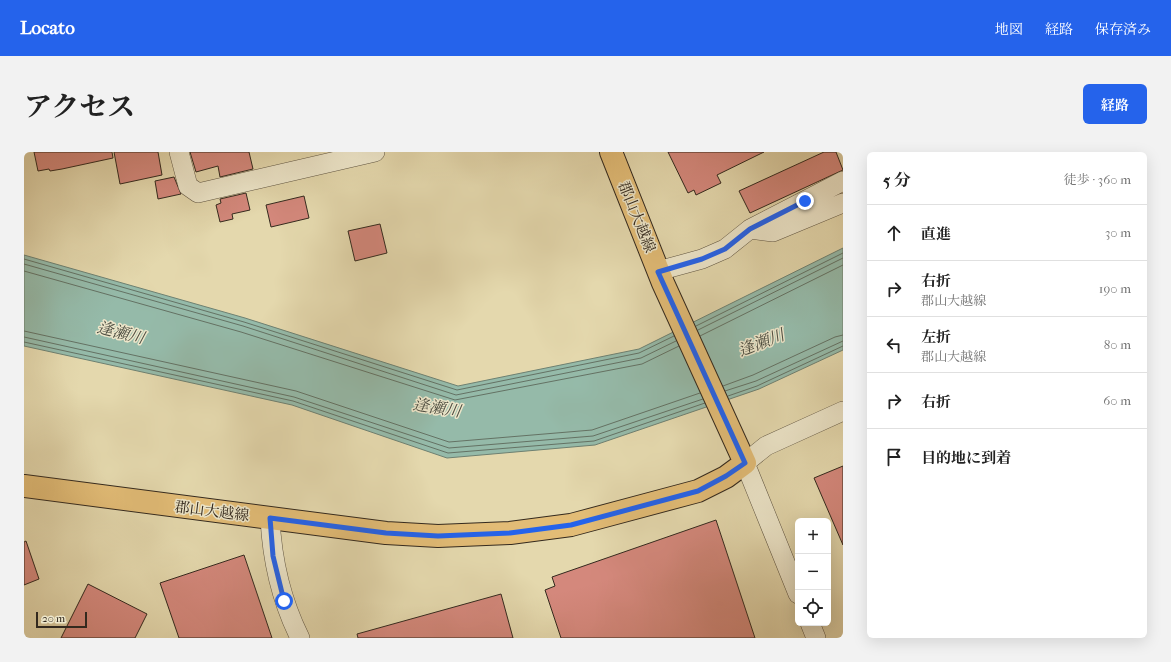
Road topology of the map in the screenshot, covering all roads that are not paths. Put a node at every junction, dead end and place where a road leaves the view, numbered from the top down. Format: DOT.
graph roads {
  1 [pos="179,152"];
  2 [pos="375,152"];
  3 [pos="611,152"];
  4 [pos="843,181"];
  5 [pos="843,203"];
  6 [pos="750,229"];
  7 [pos="660,277"];
  8 [pos="843,411"];
  9 [pos="742,456"];
  10 [pos="24,486"];
  11 [pos="270,518"];
  12 [pos="796,590"];
  13 [pos="811,626"];
  14 [pos="300,638"];
  15 [pos="816,638"];
  1 -- 2 [label="street"];
  3 -- 7 [label="main road, 郡山大越線"];
  4 -- 6 [label="street"];
  5 -- 6 [label="street"];
  6 -- 7 [label="street"];
  7 -- 9 [label="main road, 郡山大越線"];
  8 -- 9 [label="street"];
  9 -- 11 [label="main road, 郡山大越線"];
  9 -- 12 [label="street"];
  10 -- 11 [label="main road, 郡山大越線"];
  11 -- 14 [label="street"];
  13 -- 15 [label="street"];
}
